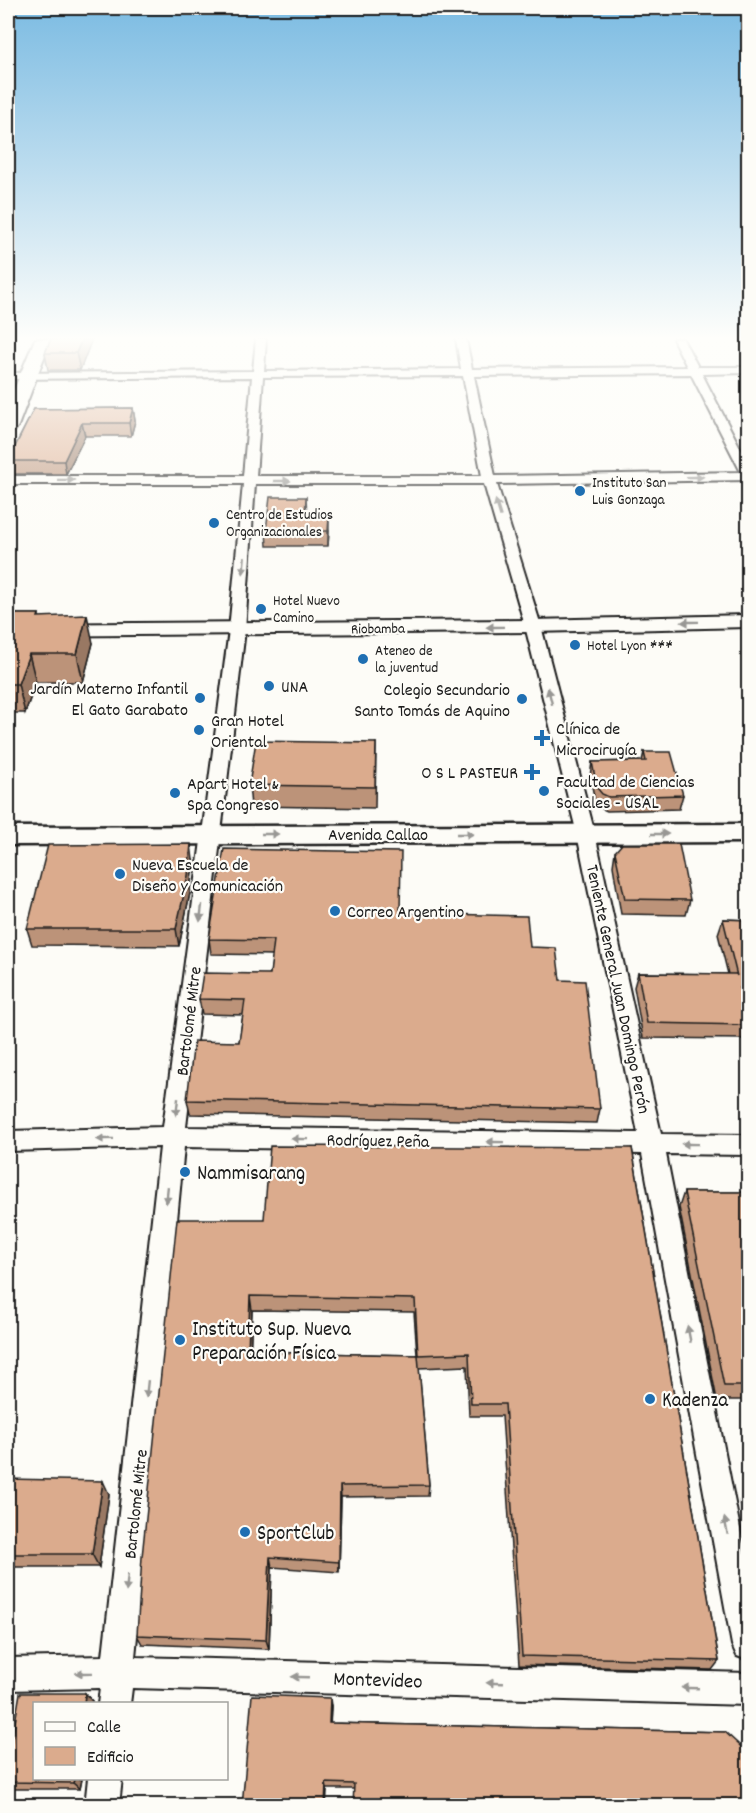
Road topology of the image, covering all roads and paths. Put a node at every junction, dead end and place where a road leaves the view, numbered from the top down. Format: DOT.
graph roads {
  1 [pos="255,424"];
  2 [pos="478,424"];
  3 [pos="721,424"];
  4 [pos="748,475"];
  5 [pos="8,480"];
  6 [pos="489,480"];
  7 [pos="251,481"];
  8 [pos="748,621"];
  9 [pos="533,626"];
  10 [pos="8,630"];
  11 [pos="237,630"];
  12 [pos="748,833"];
  13 [pos="211,834"];
  14 [pos="585,834"];
  15 [pos="8,836"];
  16 [pos="173,1137"];
  17 [pos="8,1141"];
  18 [pos="652,1144"];
  19 [pos="748,1145"];
  20 [pos="748,1645"];
  21 [pos="118,1672"];
  22 [pos="8,1674"];
  23 [pos="748,1689"];
  24 [pos="114,1702"];
  25 [pos="105,1780"];
  26 [pos="102,1806"];
  1 -- 7 [label="street, Bartolomé Mitre"];
  2 -- 6 [label="street, Teniente General Juan Domingo Perón"];
  3 -- 4 [label="street"];
  6 -- 4 [label="street, one-way"];
  5 -- 7 [label="street, one-way"];
  7 -- 6 [label="street, one-way"];
  9 -- 6 [label="street, Teniente General Juan Domingo Perón, one-way"];
  7 -- 11 [label="street, Bartolomé Mitre, one-way"];
  8 -- 9 [label="street, Riobamba, one-way"];
  9 -- 11 [label="street, Riobamba, one-way"];
  14 -- 9 [label="street, Teniente General Juan Domingo Perón, one-way"];
  10 -- 11 [label="street, Riobamba"];
  11 -- 13 [label="street, Bartolomé Mitre"];
  14 -- 12 [label="main road, Avenida Callao, one-way"];
  13 -- 14 [label="main road, Avenida Callao, one-way"];
  13 -- 15 [label="main road, Avenida Callao"];
  13 -- 16 [label="street, Bartolomé Mitre, one-way"];
  14 -- 18 [label="street, Teniente General Juan Domingo Perón"];
  16 -- 17 [label="street, Rodríguez Peña, one-way"];
  18 -- 16 [label="street, Rodríguez Peña, one-way"];
  16 -- 21 [label="street, Bartolomé Mitre, one-way"];
  19 -- 18 [label="street, Rodríguez Peña, one-way"];
  20 -- 18 [label="street, Teniente General Juan Domingo Perón, one-way"];
  21 -- 22 [label="street, Montevideo, one-way"];
  23 -- 21 [label="street, Montevideo, one-way"];
  21 -- 24 [label="street, Bartolomé Mitre"];
  25 -- 26 [label="street"];
}
